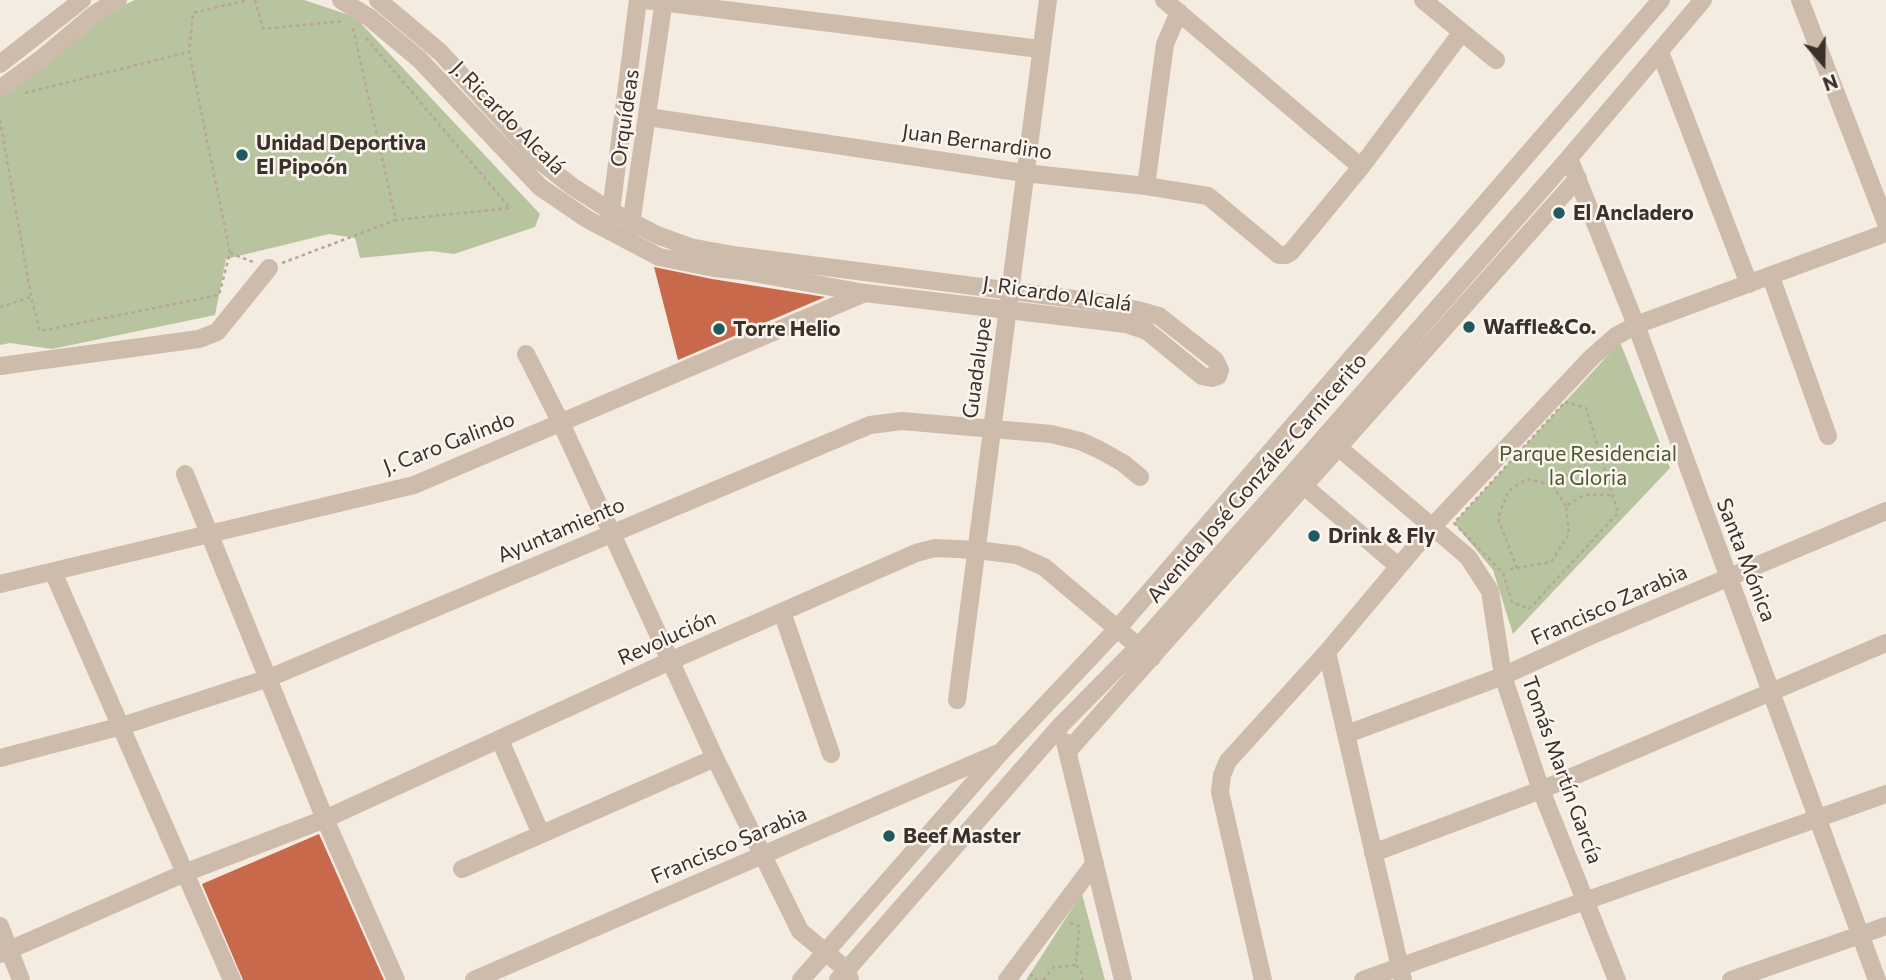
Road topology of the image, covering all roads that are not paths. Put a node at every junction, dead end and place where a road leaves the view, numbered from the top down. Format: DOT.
graph roads {
  1 [pos="82,0"];
  2 [pos="118,0"];
  3 [pos="341,0"];
  4 [pos="377,0"];
  5 [pos="638,0"];
  6 [pos="645,0"];
  7 [pos="1048,0"];
  8 [pos="1164,0"];
  9 [pos="1423,0"];
  10 [pos="1703,0"];
  11 [pos="1800,0"];
  12 [pos="664,1"];
  13 [pos="1649,4"];
  14 [pos="94,7"];
  15 [pos="1179,12"];
  16 [pos="1462,32"];
  17 [pos="1041,49"];
  18 [pos="1660,52"];
  19 [pos="1496,60"];
  20 [pos="0,64"];
  21 [pos="7,92"];
  22 [pos="648,117"];
  23 [pos="1569,158"];
  24 [pos="1361,167"];
  25 [pos="1024,173"];
  26 [pos="1578,178"];
  27 [pos="1146,186"];
  28 [pos="611,211"];
  29 [pos="632,223"];
  30 [pos="1886,223"];
  31 [pos="606,229"];
  32 [pos="1886,233"];
  33 [pos="626,241"];
  34 [pos="269,268"];
  35 [pos="893,277"];
  36 [pos="1770,277"];
  37 [pos="1749,284"];
  38 [pos="865,293"];
  39 [pos="1009,301"];
  40 [pos="1636,325"];
  41 [pos="526,354"];
  42 [pos="0,366"];
  43 [pos="561,423"];
  44 [pos="1333,426"];
  45 [pos="992,427"];
  46 [pos="1828,436"];
  47 [pos="1338,447"];
  48 [pos="185,474"];
  49 [pos="1140,477"];
  50 [pos="1304,486"];
  51 [pos="1886,511"];
  52 [pos="1433,527"];
  53 [pos="610,533"];
  54 [pos="208,535"];
  55 [pos="978,550"];
  56 [pos="1398,566"];
  57 [pos="54,572"];
  58 [pos="1728,578"];
  59 [pos="0,584"];
  60 [pos="782,612"];
  61 [pos="1118,628"];
  62 [pos="1886,643"];
  63 [pos="1327,652"];
  64 [pos="1145,653"];
  65 [pos="670,661"];
  66 [pos="1503,676"];
  67 [pos="269,678"];
  68 [pos="1773,692"];
  69 [pos="957,700"];
  70 [pos="1061,725"];
  71 [pos="121,726"];
  72 [pos="1347,734"];
  73 [pos="500,740"];
  74 [pos="1002,751"];
  75 [pos="1068,751"];
  76 [pos="831,754"];
  77 [pos="0,758"];
  78 [pos="715,758"];
  79 [pos="1541,790"];
  80 [pos="1886,794"];
  81 [pos="1818,818"];
  82 [pos="325,819"];
  83 [pos="541,834"];
  84 [pos="1373,853"];
  85 [pos="762,857"];
  86 [pos="1095,863"];
  87 [pos="462,869"];
  88 [pos="187,873"];
  89 [pos="1586,899"];
  90 [pos="0,926"];
  91 [pos="1886,926"];
  92 [pos="1861,935"];
  93 [pos="5,952"];
  94 [pos="825,954"];
  95 [pos="1402,974"];
  96 [pos="845,976"];
  97 [pos="799,979"];
  98 [pos="21,980"];
  99 [pos="232,980"];
  100 [pos="396,980"];
  101 [pos="474,980"];
  102 [pos="1007,980"];
  103 [pos="1123,980"];
  104 [pos="1263,980"];
  105 [pos="1363,980"];
  106 [pos="1618,980"];
  107 [pos="1731,980"];
  108 [pos="1877,980"];
  1 -- 20 [label="street"];
  2 -- 14 [label="street"];
  3 -- 31 [label="street, J. Ricardo Alcalá"];
  4 -- 28 [label="street, J. Ricardo Alcalá"];
  5 -- 28 [label="street, Orquídeas"];
  6 -- 12 [label="street"];
  7 -- 17 [label="street, Guadalupe"];
  8 -- 15 [label="street"];
  9 -- 16 [label="street"];
  10 -- 18 [label="street, Avenida José González Carnicerito"];
  11 -- 30 [label="street"];
  12 -- 17 [label="street"];
  12 -- 22 [label="street, Orquídeas"];
  13 -- 61 [label="street, Avenida José González Carnicerito"];
  14 -- 21 [label="street"];
  15 -- 24 [label="street"];
  15 -- 27 [label="street"];
  16 -- 19 [label="street"];
  16 -- 24 [label="street"];
  17 -- 25 [label="street, Guadalupe"];
  18 -- 23 [label="street, Avenida José González Carnicerito"];
  18 -- 37 [label="street"];
  22 -- 25 [label="street, Juan Bernardino"];
  22 -- 29 [label="street, Orquídeas"];
  23 -- 26 [label="street, Santa Mónica"];
  23 -- 44 [label="street, Avenida José González Carnicerito"];
  24 -- 27 [label="street, Juan Bernardino"];
  25 -- 27 [label="street, Juan Bernardino"];
  25 -- 39 [label="street, Guadalupe"];
  26 -- 40 [label="street, Santa Mónica"];
  26 -- 47 [label="street"];
  28 -- 29 [label="street, J. Ricardo Alcalá"];
  28 -- 31 [label="street, Orquídeas"];
  29 -- 33 [label="street, Orquídeas"];
  29 -- 35 [label="street, J. Ricardo Alcalá"];
  31 -- 33 [label="street, J. Ricardo Alcalá"];
  32 -- 36 [label="street"];
  33 -- 38 [label="street, J. Ricardo Alcalá"];
  34 -- 42 [label="street"];
  35 -- 38 [label="street, J. Caro Galindo"];
  35 -- 39 [label="street, J. Ricardo Alcalá"];
  36 -- 37 [label="street"];
  36 -- 46 [label="street"];
  37 -- 40 [label="street"];
  38 -- 39 [label="street, J. Ricardo Alcalá"];
  38 -- 43 [label="street, J. Caro Galindo"];
  39 -- 39 [label="street, J. Ricardo Alcalá"];
  39 -- 45 [label="street, Guadalupe"];
  40 -- 52 [label="street"];
  40 -- 58 [label="street, Santa Mónica"];
  41 -- 43 [label="street"];
  43 -- 53 [label="street"];
  43 -- 54 [label="street, J. Caro Galindo"];
  44 -- 47 [label="street"];
  44 -- 64 [label="street, Avenida José González Carnicerito"];
  45 -- 49 [label="street, Ayuntamiento"];
  45 -- 53 [label="street, Ayuntamiento"];
  45 -- 55 [label="street, Guadalupe"];
  47 -- 50 [label="street"];
  47 -- 52 [label="street, Tomás Martín García"];
  48 -- 54 [label="street"];
  50 -- 56 [label="street"];
  50 -- 64 [label="street"];
  51 -- 58 [label="street, Francisco Zarabia"];
  52 -- 56 [label="street"];
  52 -- 66 [label="street, Tomás Martín García"];
  53 -- 65 [label="street"];
  53 -- 67 [label="street, Ayuntamiento"];
  54 -- 57 [label="street, J. Caro Galindo"];
  54 -- 67 [label="street"];
  55 -- 60 [label="street, Revolución"];
  55 -- 61 [label="street, Revolución"];
  55 -- 69 [label="street, Guadalupe"];
  56 -- 63 [label="street"];
  57 -- 59 [label="street, J. Caro Galindo"];
  57 -- 71 [label="street"];
  58 -- 66 [label="street, Francisco Zarabia"];
  58 -- 68 [label="street, Santa Mónica"];
  60 -- 65 [label="street, Revolución"];
  60 -- 76 [label="street"];
  61 -- 64 [label="street, Revolución"];
  61 -- 74 [label="street, Avenida José González Carnicerito"];
  62 -- 68 [label="street"];
  63 -- 72 [label="street"];
  63 -- 104 [label="street"];
  64 -- 70 [label="street, Avenida José González Carnicerito"];
  64 -- 75 [label="street"];
  65 -- 73 [label="street, Revolución"];
  65 -- 78 [label="street"];
  66 -- 72 [label="street, Francisco Zarabia"];
  66 -- 79 [label="street, Tomás Martín García"];
  67 -- 71 [label="street, Ayuntamiento"];
  67 -- 82 [label="street"];
  68 -- 79 [label="street"];
  68 -- 81 [label="street, Santa Mónica"];
  70 -- 75 [label="street"];
  70 -- 96 [label="street, Avenida José González Carnicerito"];
  71 -- 77 [label="street, Ayuntamiento"];
  71 -- 88 [label="street"];
  72 -- 84 [label="street"];
  73 -- 82 [label="street, Revolución"];
  73 -- 83 [label="street"];
  74 -- 85 [label="street, Francisco Sarabia"];
  74 -- 94 [label="street, Avenida José González Carnicerito"];
  75 -- 86 [label="street"];
  78 -- 83 [label="street"];
  78 -- 85 [label="street"];
  79 -- 84 [label="street"];
  79 -- 89 [label="street, Tomás Martín García"];
  80 -- 81 [label="street"];
  81 -- 89 [label="street"];
  81 -- 92 [label="street, Santa Mónica"];
  82 -- 88 [label="street, Revolución"];
  82 -- 100 [label="street"];
  83 -- 87 [label="street"];
  84 -- 95 [label="street"];
  85 -- 94 [label="street"];
  85 -- 101 [label="street, Francisco Sarabia"];
  86 -- 102 [label="street"];
  86 -- 103 [label="street"];
  88 -- 93 [label="street, Revolución"];
  88 -- 99 [label="street"];
  89 -- 95 [label="street"];
  89 -- 106 [label="street, Tomás Martín García"];
  90 -- 93 [label="street"];
  91 -- 92 [label="street"];
  92 -- 107 [label="street"];
  92 -- 108 [label="street, Santa Mónica"];
  93 -- 98 [label="street"];
  94 -- 96 [label="street"];
  94 -- 97 [label="street, Avenida José González Carnicerito"];
  95 -- 105 [label="street"];
}
